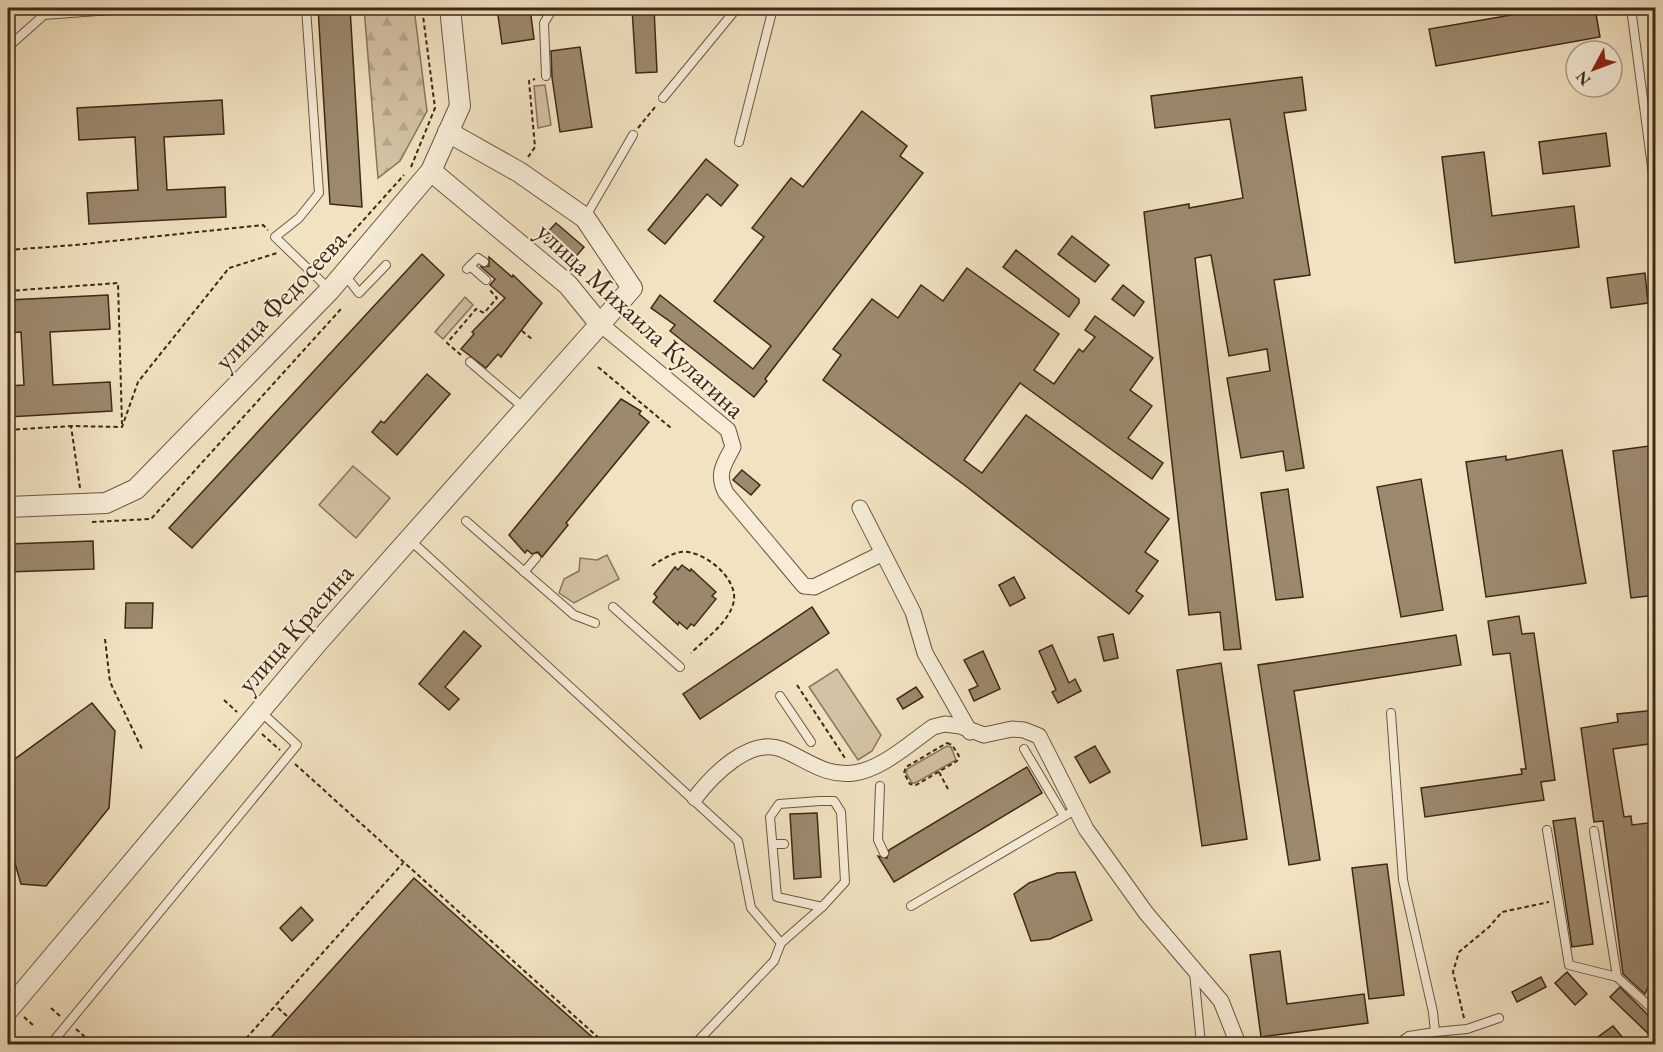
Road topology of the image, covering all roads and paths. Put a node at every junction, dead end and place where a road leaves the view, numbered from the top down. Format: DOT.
graph roads {
  1 [pos="137,8"];
  2 [pos="306,8"];
  3 [pos="422,8"];
  4 [pos="450,8"];
  5 [pos="553,8"];
  6 [pos="737,8"];
  7 [pos="773,8"];
  8 [pos="1631,8"];
  9 [pos="8,47"];
  10 [pos="546,76"];
  11 [pos="663,98"];
  12 [pos="448,132"];
  13 [pos="633,135"];
  14 [pos="739,142"];
  15 [pos="535,147"];
  16 [pos="431,171"];
  17 [pos="1656,197"];
  18 [pos="585,218"];
  19 [pos="275,237"];
  20 [pos="286,249"];
  21 [pos="8,250"];
  22 [pos="484,262"];
  23 [pos="323,264"];
  24 [pos="386,265"];
  25 [pos="345,274"];
  26 [pos="486,280"];
  27 [pos="632,288"];
  28 [pos="330,290"];
  29 [pos="8,291"];
  30 [pos="599,323"];
  31 [pos="522,331"];
  32 [pos="533,340"];
  33 [pos="470,363"];
  34 [pos="598,367"];
  35 [pos="524,408"];
  36 [pos="71,426"];
  37 [pos="122,427"];
  38 [pos="670,428"];
  39 [pos="8,430"];
  40 [pos="85,505"];
  41 [pos="8,507"];
  42 [pos="860,508"];
  43 [pos="466,521"];
  44 [pos="409,539"];
  45 [pos="881,554"];
  46 [pos="536,558"];
  47 [pos="652,566"];
  48 [pos="524,572"];
  49 [pos="613,607"];
  50 [pos="595,623"];
  51 [pos="105,639"];
  52 [pos="690,653"];
  53 [pos="680,667"];
  54 [pos="797,685"];
  55 [pos="780,696"];
  56 [pos="224,700"];
  57 [pos="1391,713"];
  58 [pos="254,716"];
  59 [pos="970,732"];
  60 [pos="811,742"];
  61 [pos="1024,749"];
  62 [pos="142,751"];
  63 [pos="843,756"];
  64 [pos="288,757"];
  65 [pos="939,772"];
  66 [pos="880,786"];
  67 [pos="948,789"];
  68 [pos="694,798"];
  69 [pos="1070,813"];
  70 [pos="1547,830"];
  71 [pos="1594,831"];
  72 [pos="774,844"];
  73 [pos="783,844"];
  74 [pos="884,853"];
  75 [pos="404,862"];
  76 [pos="1558,900"];
  77 [pos="911,906"];
  78 [pos="822,907"];
  79 [pos="781,942"];
  80 [pos="1194,971"];
  81 [pos="1617,977"];
  82 [pos="277,1007"];
  83 [pos="8,1010"];
  84 [pos="1656,1012"];
  85 [pos="289,1018"];
  86 [pos="1499,1018"];
  87 [pos="1467,1029"];
  88 [pos="1435,1032"];
  89 [pos="1409,1036"];
  90 [pos="601,1040"];
  91 [pos="51,1044"];
  92 [pos="241,1044"];
  93 [pos="695,1044"];
  94 [pos="1202,1044"];
  95 [pos="1238,1044"];
  96 [pos="1397,1044"];
  97 [pos="1414,1044"];
  1 -- 9 [label="lane"];
  2 -- 19 [label="lane"];
  3 -- 23 [label="path"];
  4 -- 12 [label="street, улица Федосеева"];
  5 -- 10 [label="lane"];
  6 -- 11 [label="lane"];
  7 -- 14 [label="lane"];
  8 -- 17 [label="lane"];
  10 -- 15 [label="path"];
  11 -- 13 [label="path"];
  12 -- 16 [label="street, улица Федосеева"];
  12 -- 18 [label="street, улица Михаила Кулагина"];
  13 -- 18 [label="lane"];
  16 -- 25 [label="street, улица Федосеева"];
  16 -- 30 [label="street, улица Михаила Кулагина"];
  18 -- 27 [label="street, улица Михаила Кулагина"];
  19 -- 20 [label="lane"];
  19 -- 21 [label="path"];
  20 -- 28 [label="lane"];
  20 -- 37 [label="path"];
  22 -- 26 [label="lane"];
  24 -- 25 [label="lane"];
  25 -- 28 [label="street, улица Федосеева"];
  26 -- 33 [label="path"];
  27 -- 30 [label="street, улица Красина"];
  28 -- 40 [label="street, улица Федосеева"];
  29 -- 37 [label="path"];
  30 -- 35 [label="street, улица Красина"];
  30 -- 45 [label="street, улица Михаила Кулагина"];
  31 -- 32 [label="path"];
  33 -- 35 [label="lane"];
  34 -- 38 [label="path"];
  35 -- 44 [label="street, улица Красина"];
  36 -- 37 [label="path"];
  36 -- 39 [label="path"];
  36 -- 40 [label="path"];
  40 -- 41 [label="street, улица Федосеева"];
  42 -- 45 [label="street"];
  43 -- 48 [label="lane"];
  44 -- 58 [label="street, улица Красина"];
  44 -- 68 [label="lane"];
  45 -- 59 [label="street"];
  46 -- 48 [label="lane"];
  47 -- 52 [label="path"];
  48 -- 50 [label="lane"];
  49 -- 53 [label="lane"];
  51 -- 62 [label="path"];
  54 -- 63 [label="path"];
  55 -- 60 [label="lane"];
  56 -- 58 [label="path"];
  57 -- 88 [label="lane"];
  58 -- 64 [label="path"];
  58 -- 64 [label="lane"];
  58 -- 83 [label="street, улица Красина"];
  59 -- 68 [label="street"];
  59 -- 69 [label="street"];
  61 -- 69 [label="lane"];
  64 -- 75 [label="path"];
  64 -- 91 [label="lane"];
  65 -- 65 [label="path"];
  65 -- 67 [label="path"];
  66 -- 74 [label="lane"];
  68 -- 79 [label="lane"];
  69 -- 77 [label="lane"];
  69 -- 80 [label="street"];
  70 -- 76 [label="lane"];
  71 -- 81 [label="lane"];
  72 -- 73 [label="lane"];
  72 -- 78 [label="lane"];
  72 -- 78 [label="lane"];
  75 -- 82 [label="path"];
  75 -- 90 [label="path"];
  76 -- 81 [label="lane"];
  76 -- 87 [label="path"];
  78 -- 79 [label="lane"];
  79 -- 93 [label="lane"];
  80 -- 94 [label="lane"];
  80 -- 95 [label="street"];
  81 -- 84 [label="lane"];
  82 -- 85 [label="path"];
  82 -- 92 [label="path"];
  86 -- 87 [label="lane"];
  87 -- 88 [label="lane"];
  88 -- 89 [label="lane"];
  89 -- 96 [label="lane"];
  89 -- 97 [label="lane"];
}
